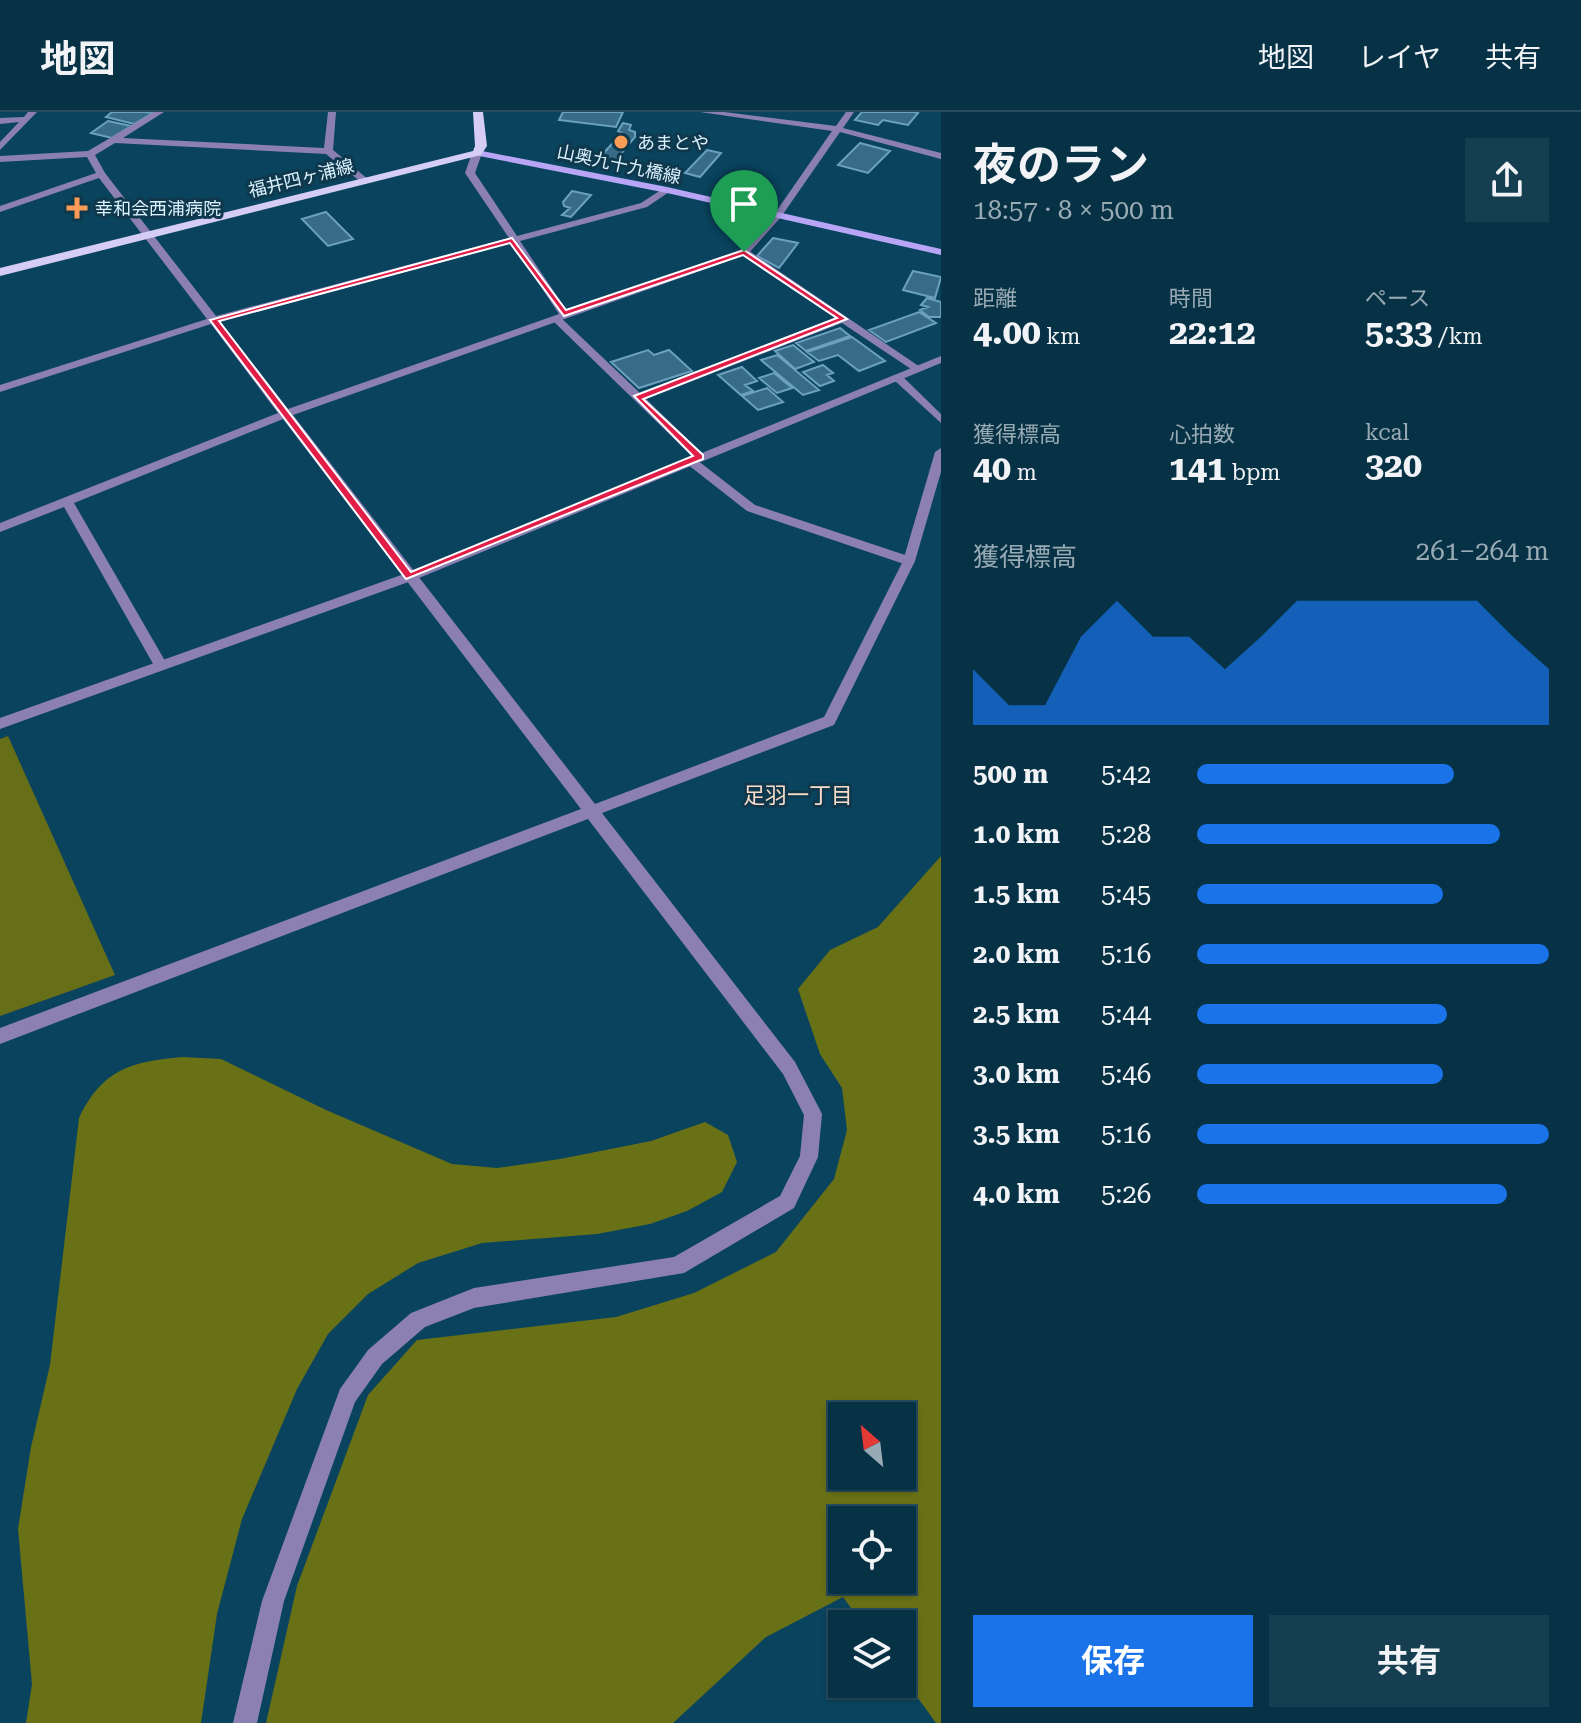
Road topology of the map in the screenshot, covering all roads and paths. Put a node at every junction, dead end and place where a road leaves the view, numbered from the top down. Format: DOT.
graph roads {
  1 [pos="160,112"];
  2 [pos="332,112"];
  3 [pos="478,112"];
  4 [pos="704,112"];
  5 [pos="850,112"];
  6 [pos="30,115"];
  7 [pos="0,121"];
  8 [pos="837,129"];
  9 [pos="114,140"];
  10 [pos="0,147"];
  11 [pos="328,151"];
  12 [pos="477,153"];
  13 [pos="90,154"];
  14 [pos="941,156"];
  15 [pos="0,159"];
  16 [pos="101,174"];
  17 [pos="364,180"];
  18 [pos="667,190"];
  19 [pos="0,209"];
  20 [pos="778,215"];
  21 [pos="150,235"];
  22 [pos="512,240"];
  23 [pos="744,252"];
  24 [pos="941,252"];
  25 [pos="0,272"];
  26 [pos="560,316"];
  27 [pos="843,319"];
  28 [pos="214,320"];
  29 [pos="941,359"];
  30 [pos="918,369"];
  31 [pos="898,378"];
  32 [pos="0,389"];
  33 [pos="637,398"];
  34 [pos="285,414"];
  35 [pos="941,420"];
  36 [pos="941,452"];
  37 [pos="695,459"];
  38 [pos="67,501"];
  39 [pos="0,528"];
  40 [pos="909,561"];
  41 [pos="409,577"];
  42 [pos="161,666"];
  43 [pos="0,724"];
  44 [pos="589,809"];
  45 [pos="0,1036"];
  46 [pos="245,1723"];
  1 -- 9 [label="street"];
  2 -- 11 [label="street"];
  3 -- 12 [label="main road"];
  4 -- 8 [label="street"];
  5 -- 8 [label="street"];
  6 -- 7 [label="street"];
  6 -- 10 [label="street"];
  8 -- 14 [label="street"];
  8 -- 20 [label="street"];
  9 -- 11 [label="street"];
  9 -- 13 [label="street"];
  11 -- 17 [label="street"];
  12 -- 17 [label="main road, 福井四ヶ浦線"];
  12 -- 18 [label="main road, 山奥九十九橋線"];
  12 -- 22 [label="street"];
  13 -- 15 [label="street"];
  13 -- 16 [label="street"];
  16 -- 19 [label="street"];
  16 -- 21 [label="street"];
  17 -- 21 [label="main road, 福井四ヶ浦線"];
  18 -- 20 [label="main road, 山奥九十九橋線"];
  18 -- 22 [label="street"];
  20 -- 23 [label="street"];
  20 -- 24 [label="main road, 山奥九十九橋線"];
  21 -- 25 [label="main road, 福井四ヶ浦線"];
  21 -- 28 [label="street"];
  22 -- 26 [label="street"];
  22 -- 28 [label="street"];
  23 -- 26 [label="street"];
  23 -- 27 [label="street"];
  26 -- 33 [label="street"];
  26 -- 34 [label="street"];
  27 -- 30 [label="street"];
  27 -- 33 [label="street"];
  28 -- 32 [label="street"];
  28 -- 34 [label="street"];
  29 -- 30 [label="street"];
  30 -- 31 [label="street"];
  31 -- 35 [label="street"];
  31 -- 37 [label="street"];
  33 -- 37 [label="street"];
  34 -- 38 [label="street"];
  34 -- 41 [label="street"];
  36 -- 40 [label="street"];
  37 -- 40 [label="street"];
  37 -- 41 [label="street"];
  38 -- 39 [label="street"];
  38 -- 42 [label="street"];
  40 -- 44 [label="street"];
  41 -- 42 [label="street"];
  41 -- 44 [label="street"];
  42 -- 43 [label="street"];
  44 -- 45 [label="street"];
  44 -- 46 [label="street"];
}
